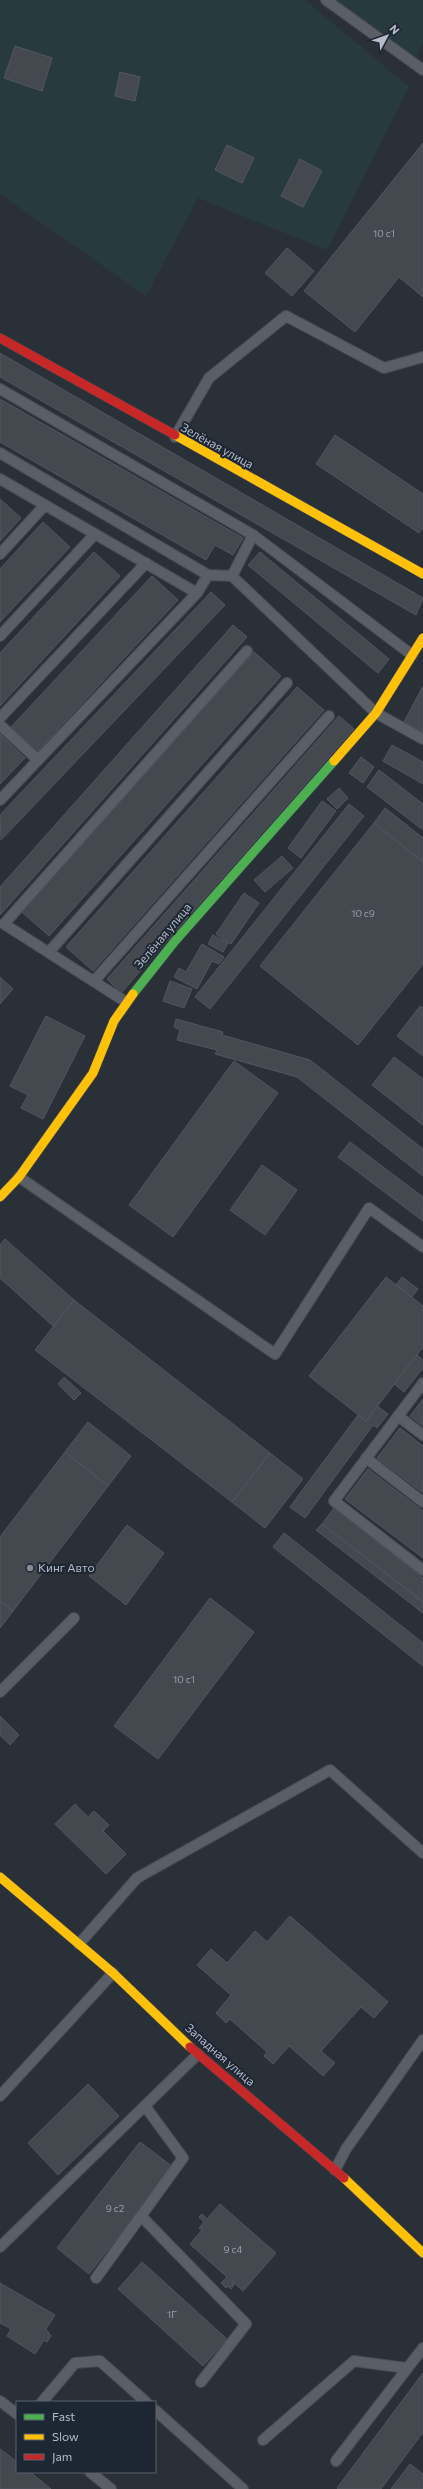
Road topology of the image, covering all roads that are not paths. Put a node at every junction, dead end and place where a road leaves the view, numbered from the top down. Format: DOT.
graph roads {
  1 [pos="326,0"];
  2 [pos="423,70"];
  3 [pos="0,338"];
  4 [pos="423,357"];
  5 [pos="0,389"];
  6 [pos="174,437"];
  7 [pos="0,453"];
  8 [pos="0,479"];
  9 [pos="45,505"];
  10 [pos="95,534"];
  11 [pos="253,535"];
  12 [pos="0,554"];
  13 [pos="146,563"];
  14 [pos="208,574"];
  15 [pos="423,574"];
  16 [pos="232,576"];
  17 [pos="197,593"];
  18 [pos="0,636"];
  19 [pos="423,638"];
  20 [pos="247,651"];
  21 [pos="412,655"];
  22 [pos="287,683"];
  23 [pos="376,713"];
  24 [pos="329,716"];
  25 [pos="0,718"];
  26 [pos="0,725"];
  27 [pos="423,739"];
  28 [pos="38,760"];
  29 [pos="0,800"];
  30 [pos="49,952"];
  31 [pos="94,981"];
  32 [pos="126,1002"];
  33 [pos="19,1177"];
  34 [pos="0,1197"];
  35 [pos="423,1247"];
  36 [pos="423,1383"];
  37 [pos="398,1416"];
  38 [pos="423,1435"];
  39 [pos="366,1458"];
  40 [pos="423,1502"];
  41 [pos="423,1570"];
  42 [pos="74,1618"];
  43 [pos="0,1692"];
  44 [pos="423,1853"];
  45 [pos="0,1877"];
  46 [pos="79,1944"];
  47 [pos="113,1973"];
  48 [pos="423,2040"];
  49 [pos="198,2054"];
  50 [pos="0,2096"];
  51 [pos="145,2106"];
  52 [pos="335,2170"];
  53 [pos="141,2216"];
  54 [pos="0,2247"];
  55 [pos="423,2253"];
  56 [pos="96,2278"];
  57 [pos="423,2348"];
  58 [pos="406,2368"];
  59 [pos="201,2382"];
  60 [pos="0,2401"];
  61 [pos="43,2401"];
  62 [pos="145,2401"];
  63 [pos="156,2411"];
  64 [pos="16,2413"];
  65 [pos="263,2440"];
  66 [pos="336,2461"];
  67 [pos="91,2473"];
  68 [pos="111,2489"];
  69 [pos="243,2489"];
  1 -- 2 [label="lane"];
  3 -- 6 [label="street, Зелёная улица"];
  4 -- 6 [label="lane"];
  5 -- 11 [label="lane"];
  6 -- 15 [label="street, Зелёная улица"];
  7 -- 14 [label="lane"];
  8 -- 9 [label="lane"];
  9 -- 10 [label="lane"];
  9 -- 12 [label="lane"];
  10 -- 13 [label="lane"];
  10 -- 18 [label="lane"];
  11 -- 16 [label="lane"];
  11 -- 21 [label="lane"];
  13 -- 17 [label="lane"];
  13 -- 25 [label="lane"];
  14 -- 16 [label="lane"];
  14 -- 17 [label="lane"];
  16 -- 23 [label="lane"];
  17 -- 28 [label="lane"];
  19 -- 21 [label="street, Зелёная улица"];
  20 -- 30 [label="lane"];
  21 -- 23 [label="street, Зелёная улица"];
  22 -- 30 [label="lane"];
  23 -- 27 [label="lane"];
  23 -- 32 [label="street, Зелёная улица"];
  24 -- 31 [label="lane"];
  26 -- 28 [label="lane"];
  28 -- 29 [label="lane"];
  30 -- 31 [label="lane"];
  31 -- 32 [label="lane"];
  32 -- 33 [label="street, Зелёная улица"];
  33 -- 34 [label="street, Зелёная улица"];
  33 -- 35 [label="lane"];
  36 -- 37 [label="lane"];
  37 -- 38 [label="lane"];
  37 -- 39 [label="lane"];
  39 -- 40 [label="lane"];
  39 -- 41 [label="lane"];
  42 -- 43 [label="lane"];
  44 -- 46 [label="lane"];
  45 -- 46 [label="street, Западная улица"];
  46 -- 47 [label="street, Западная улица"];
  47 -- 49 [label="street, Западная улица"];
  47 -- 50 [label="lane"];
  48 -- 52 [label="lane"];
  49 -- 51 [label="lane"];
  49 -- 52 [label="street, Западная улица"];
  51 -- 53 [label="lane"];
  51 -- 54 [label="lane"];
  52 -- 55 [label="street, Западная улица"];
  53 -- 56 [label="lane"];
  53 -- 59 [label="lane"];
  57 -- 58 [label="lane"];
  58 -- 65 [label="lane"];
  58 -- 66 [label="lane"];
  60 -- 64 [label="lane"];
  61 -- 62 [label="lane"];
  63 -- 69 [label="lane"];
  67 -- 68 [label="lane"];
}
